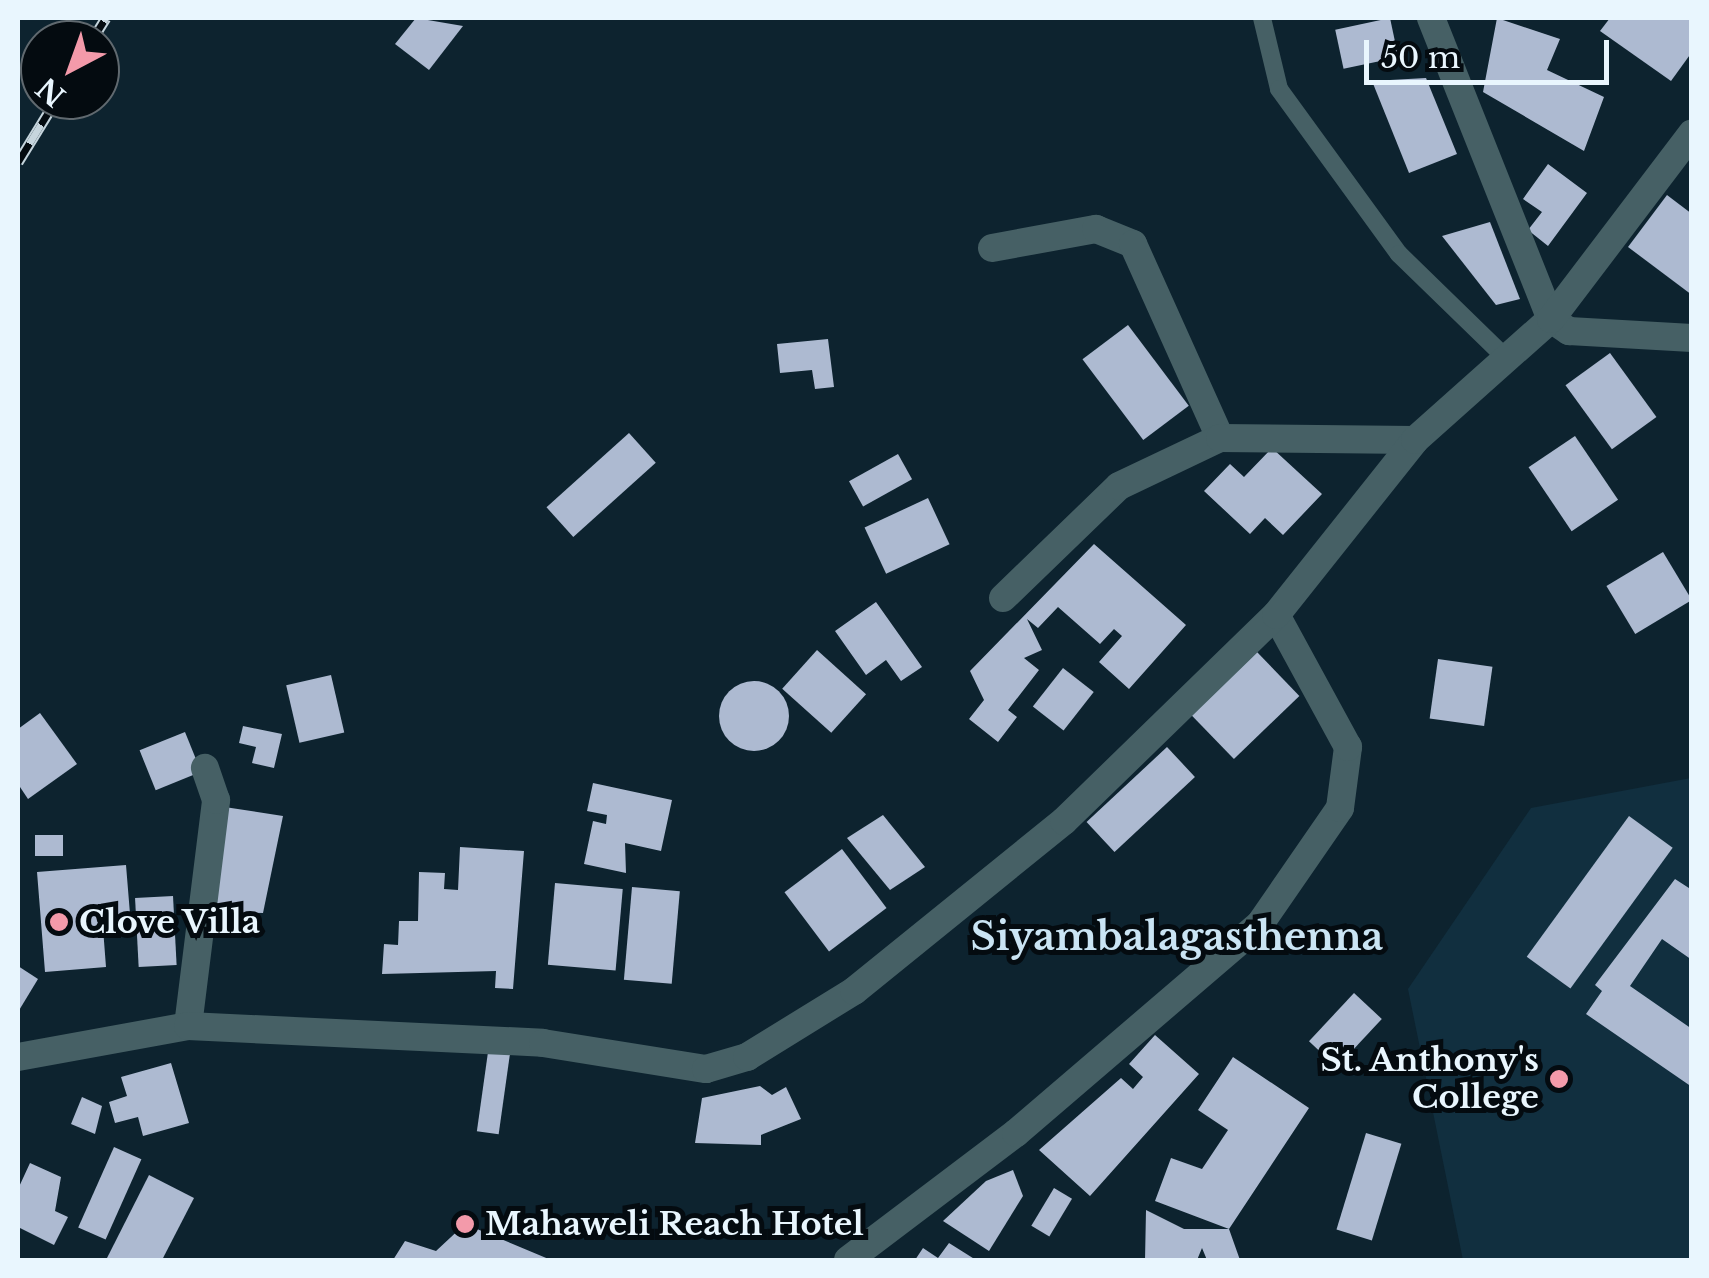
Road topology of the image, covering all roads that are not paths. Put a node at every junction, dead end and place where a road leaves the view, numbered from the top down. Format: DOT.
graph roads {
  1 [pos="1262,18"];
  2 [pos="1431,18"];
  3 [pos="1692,133"];
  4 [pos="992,248"];
  5 [pos="1551,318"];
  6 [pos="1692,338"];
  7 [pos="1503,355"];
  8 [pos="1220,438"];
  9 [pos="1416,440"];
  10 [pos="1003,598"];
  11 [pos="1276,615"];
  12 [pos="205,768"];
  13 [pos="188,1026"];
  14 [pos="18,1057"];
  15 [pos="848,1260"];
  1 -- 7 [label="lane"];
  2 -- 5 [label="street"];
  3 -- 5 [label="street"];
  4 -- 8 [label="street"];
  5 -- 6 [label="street"];
  5 -- 7 [label="street"];
  7 -- 9 [label="street"];
  8 -- 9 [label="street"];
  8 -- 10 [label="street"];
  9 -- 11 [label="street"];
  11 -- 13 [label="street"];
  11 -- 15 [label="street"];
  12 -- 13 [label="street"];
  13 -- 14 [label="street"];
}
